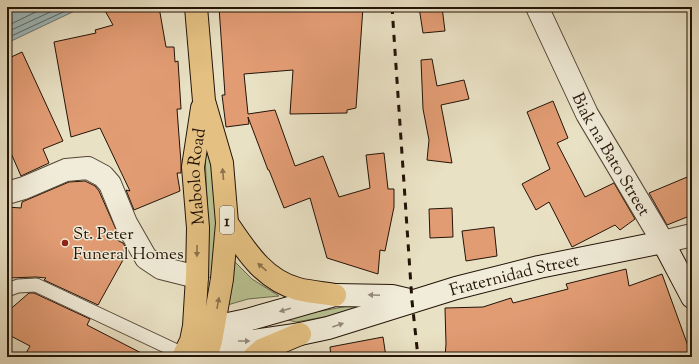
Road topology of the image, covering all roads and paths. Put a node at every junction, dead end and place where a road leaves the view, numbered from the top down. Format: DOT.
graph roads {
  1 [pos="196,7"];
  2 [pos="538,7"];
  3 [pos="204,101"];
  4 [pos="7,193"];
  5 [pos="227,223"];
  6 [pos="692,235"];
  7 [pos="663,242"];
  8 [pos="197,277"];
  9 [pos="7,290"];
  10 [pos="335,295"];
  11 [pos="692,297"];
  12 [pos="412,301"];
  13 [pos="300,334"];
  14 [pos="198,343"];
  15 [pos="254,357"];
  1 -- 3 [label="highway, Mabolo Road / 1"];
  2 -- 7 [label="main road, Biak na Bato Street"];
  5 -- 3 [label="highway, Mabolo Road / 1, one-way"];
  3 -- 8 [label="highway, Mabolo Road / 1, one-way"];
  4 -- 8 [label="main road"];
  10 -- 5 [label="highway, one-way"];
  14 -- 5 [label="highway, Mabolo Road / 1, one-way"];
  6 -- 7 [label="main road, Fraternidad Street"];
  7 -- 11 [label="main road, Biak na Bato Street"];
  7 -- 12 [label="main road, Fraternidad Street"];
  8 -- 14 [label="highway, Mabolo Road / 1"];
  9 -- 14 [label="lane"];
  12 -- 10 [label="main road, one-way"];
  10 -- 14 [label="main road, one-way"];
  13 -- 12 [label="main road, Fraternidad Street, one-way"];
  14 -- 13 [label="main road, Fraternidad Street, one-way"];
  13 -- 15 [label="highway"];
}
